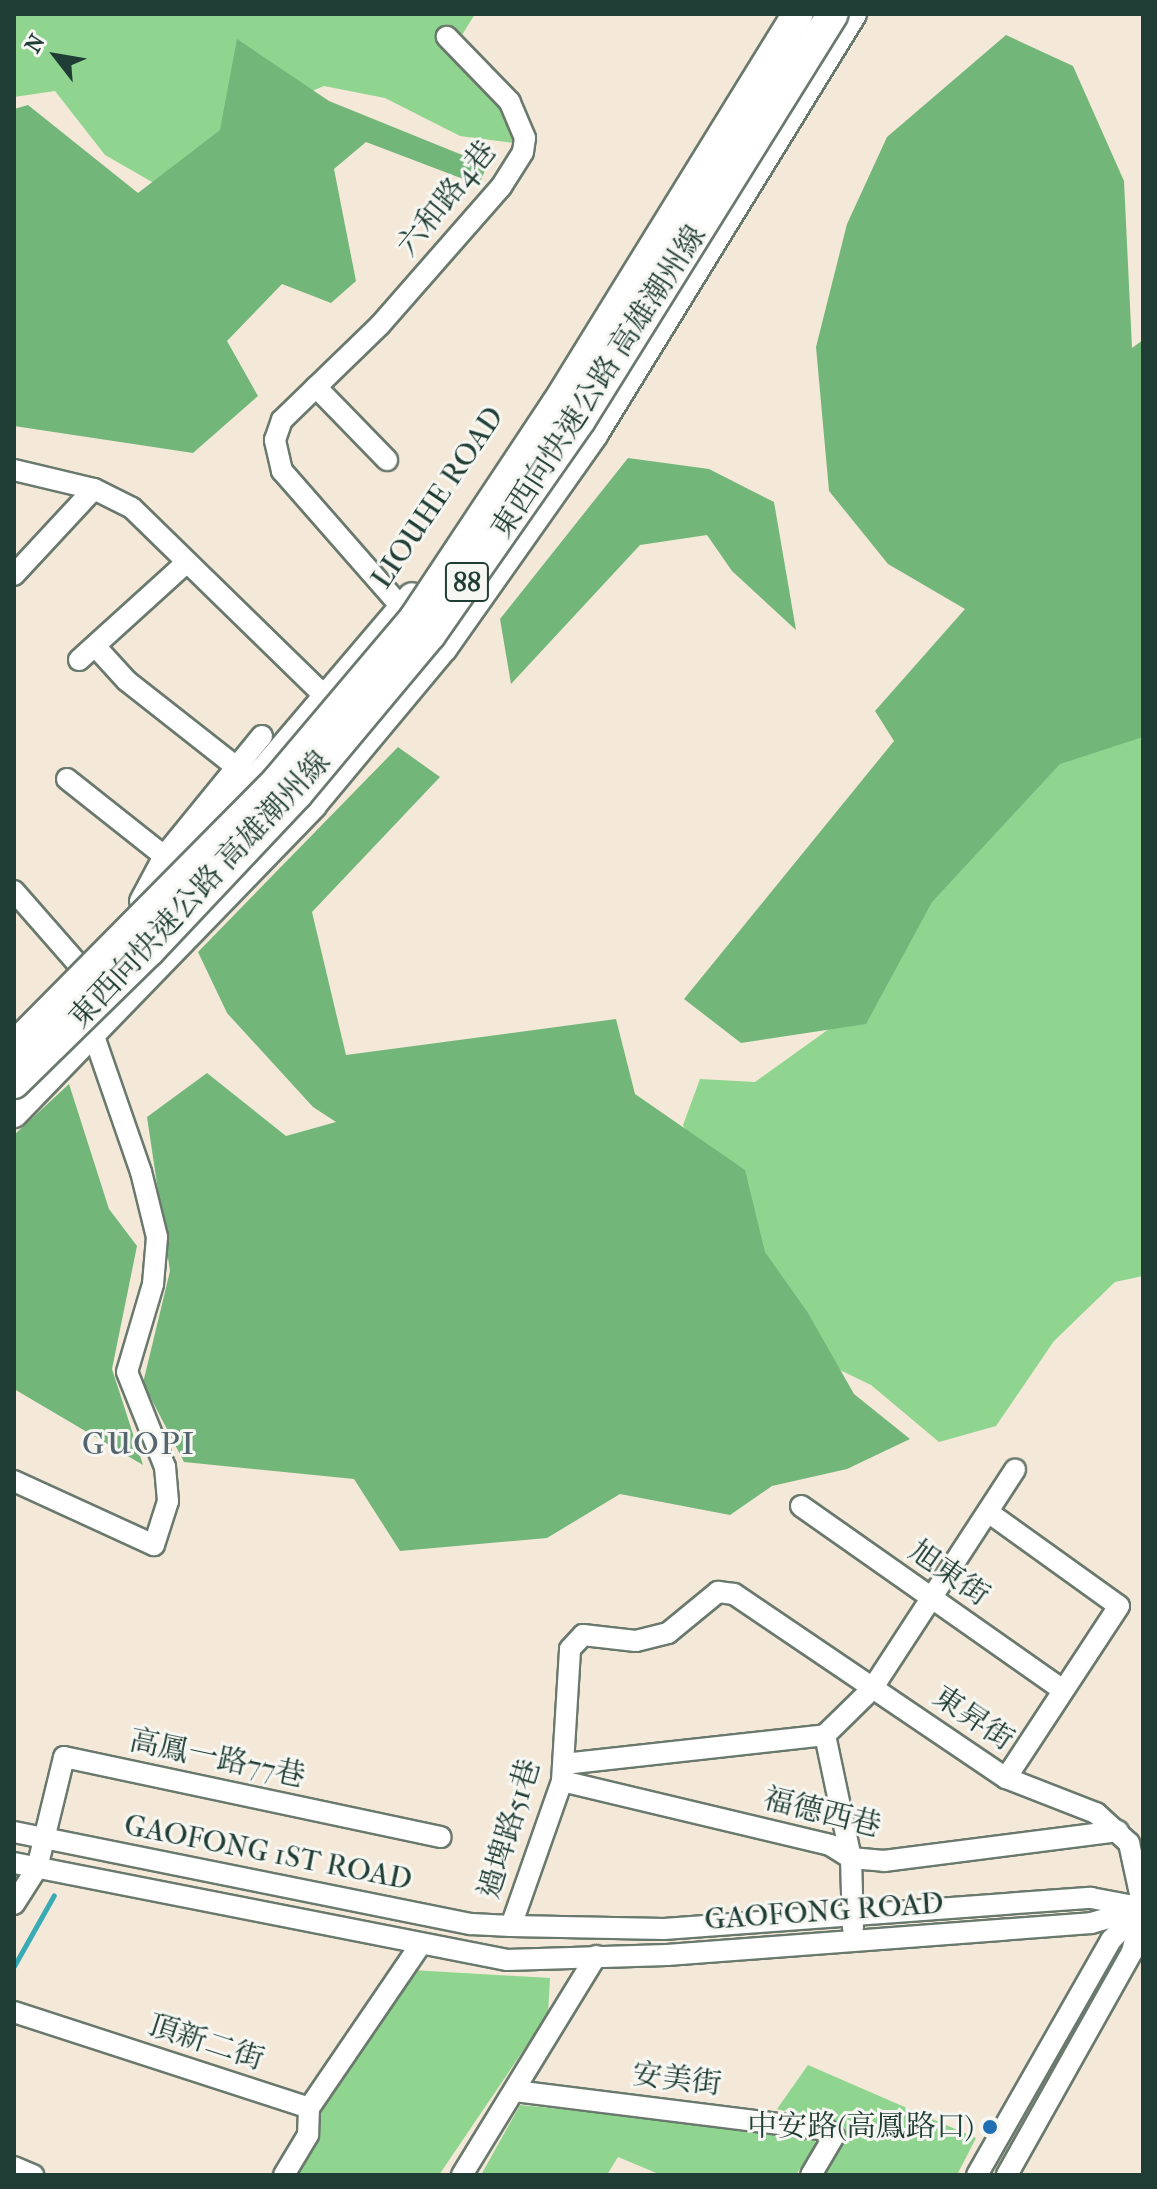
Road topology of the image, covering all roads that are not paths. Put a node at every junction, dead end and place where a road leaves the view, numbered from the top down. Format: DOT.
graph roads {
  1 [pos="782,14"];
  2 [pos="798,14"];
  3 [pos="844,15"];
  4 [pos="447,37"];
  5 [pos="316,387"];
  6 [pos="387,460"];
  7 [pos="14,470"];
  8 [pos="94,489"];
  9 [pos="187,562"];
  10 [pos="14,575"];
  11 [pos="403,609"];
  12 [pos="95,646"];
  13 [pos="79,660"];
  14 [pos="327,698"];
  15 [pos="262,736"];
  16 [pos="245,773"];
  17 [pos="67,779"];
  18 [pos="164,856"];
  19 [pos="14,891"];
  20 [pos="140,901"];
  21 [pos="77,963"];
  22 [pos="14,1029"];
  23 [pos="91,1033"];
  24 [pos="14,1047"];
  25 [pos="14,1083"];
  26 [pos="14,1114"];
  27 [pos="1015,1470"];
  28 [pos="14,1481"];
  29 [pos="801,1506"];
  30 [pos="988,1512"];
  31 [pos="734,1594"];
  32 [pos="931,1599"];
  33 [pos="872,1689"];
  34 [pos="1063,1690"];
  35 [pos="825,1735"];
  36 [pos="563,1772"];
  37 [pos="1006,1778"];
  38 [pos="1118,1831"];
  39 [pos="14,1832"];
  40 [pos="441,1837"];
  41 [pos="46,1839"];
  42 [pos="851,1858"];
  43 [pos="14,1863"];
  44 [pos="37,1868"];
  45 [pos="14,1904"];
  46 [pos="1143,1908"];
  47 [pos="852,1915"];
  48 [pos="511,1926"];
  49 [pos="853,1940"];
  50 [pos="420,1945"];
  51 [pos="596,1956"];
  52 [pos="507,1960"];
  53 [pos="14,2012"];
  54 [pos="515,2091"];
  55 [pos="309,2108"];
  56 [pos="14,2167"];
  57 [pos="33,2175"];
  58 [pos="284,2175"];
  59 [pos="462,2175"];
  60 [pos="811,2175"];
  61 [pos="977,2175"];
  62 [pos="1007,2175"];
  1 -- 11 [label="main road, LIOUHE ROAD"];
  2 -- 24 [label="highway, 東西向快速公路 高雄潮州線 / 88, bridge"];
  3 -- 23 [label="main road"];
  3 -- 25 [label="highway, 東西向快速公路 高雄潮州線 / 88, bridge"];
  4 -- 5 [label="street, 六和路4巷"];
  5 -- 6 [label="street"];
  5 -- 11 [label="street, 六和路4巷"];
  7 -- 8 [label="street"];
  8 -- 9 [label="street"];
  8 -- 10 [label="street"];
  9 -- 12 [label="street"];
  9 -- 14 [label="street"];
  11 -- 14 [label="main road, LIOUHE ROAD"];
  12 -- 13 [label="street"];
  12 -- 16 [label="street"];
  14 -- 16 [label="main road, LIOUHE ROAD"];
  15 -- 16 [label="street"];
  16 -- 18 [label="street"];
  16 -- 20 [label="main road, LIOUHE ROAD"];
  17 -- 18 [label="street"];
  18 -- 20 [label="street"];
  19 -- 21 [label="street"];
  20 -- 21 [label="main road, LIOUHE ROAD"];
  21 -- 22 [label="main road, LIOUHE ROAD"];
  21 -- 23 [label="street"];
  23 -- 26 [label="main road"];
  23 -- 28 [label="street"];
  27 -- 30 [label="street"];
  29 -- 32 [label="street, 旭東街"];
  30 -- 32 [label="street"];
  30 -- 34 [label="street"];
  31 -- 33 [label="street, 東昇街"];
  31 -- 36 [label="street, 過埤路51巷"];
  32 -- 33 [label="street"];
  32 -- 34 [label="street, 旭東街"];
  33 -- 35 [label="street"];
  33 -- 37 [label="street, 東昇街"];
  34 -- 37 [label="street"];
  35 -- 36 [label="street"];
  35 -- 42 [label="street"];
  36 -- 42 [label="street, 福德西巷"];
  36 -- 48 [label="street, 過埤路51巷"];
  37 -- 38 [label="street, 東昇街"];
  38 -- 42 [label="street, 福德西巷"];
  38 -- 46 [label="street, 東昇街"];
  39 -- 41 [label="street, GAOFONG 1ST ROAD"];
  40 -- 41 [label="street, 高鳳一路77巷"];
  41 -- 44 [label="street"];
  41 -- 48 [label="street, GAOFONG 1ST ROAD"];
  42 -- 47 [label="street"];
  43 -- 44 [label="street, GAOFONG 1ST ROAD"];
  44 -- 45 [label="street"];
  44 -- 50 [label="street, GAOFONG 1ST ROAD"];
  46 -- 47 [label="street, GAOFONG ROAD"];
  46 -- 49 [label="street, GAOFONG ROAD"];
  46 -- 61 [label="street"];
  46 -- 62 [label="street"];
  47 -- 48 [label="street, GAOFONG ROAD"];
  47 -- 49 [label="street"];
  49 -- 51 [label="street, GAOFONG ROAD"];
  50 -- 52 [label="street, GAOFONG 1ST ROAD"];
  50 -- 55 [label="street"];
  51 -- 52 [label="street, GAOFONG ROAD"];
  51 -- 54 [label="street"];
  53 -- 55 [label="street, 頂新二街"];
  54 -- 59 [label="street"];
  54 -- 60 [label="street, 安美街"];
  55 -- 58 [label="street"];
  56 -- 57 [label="street"];
}
